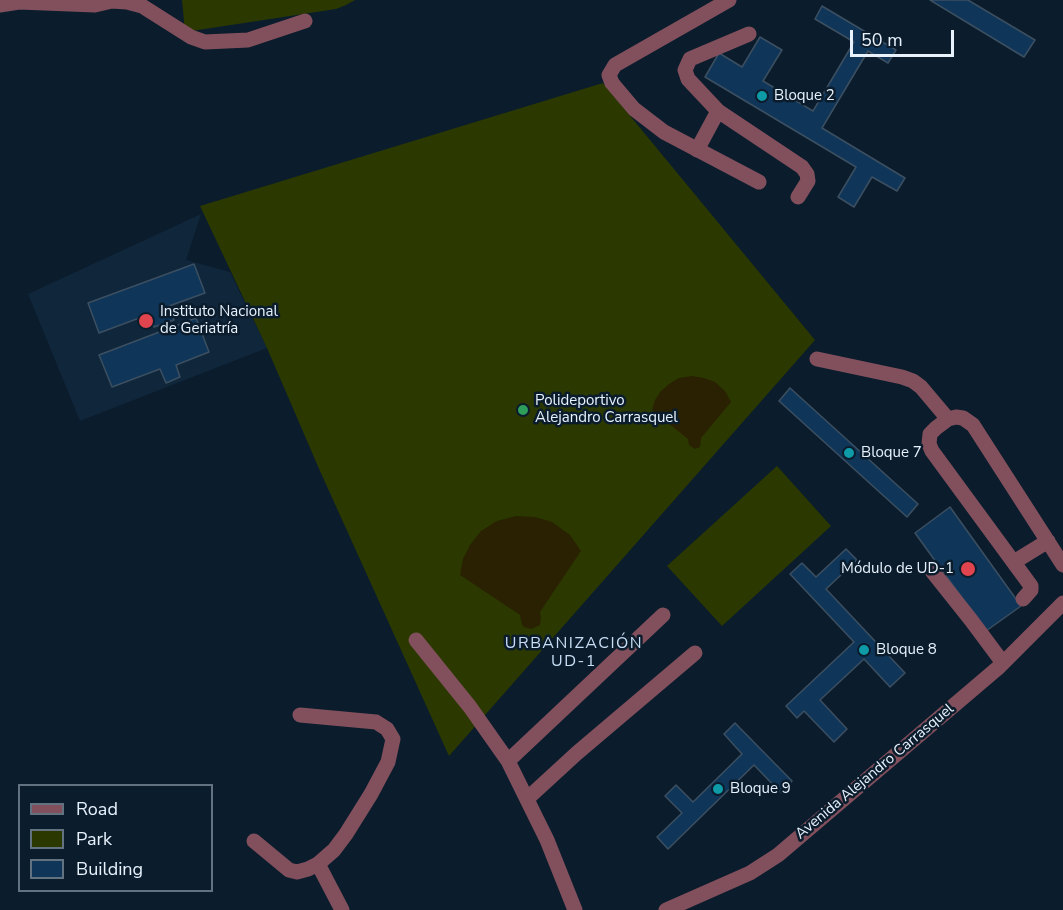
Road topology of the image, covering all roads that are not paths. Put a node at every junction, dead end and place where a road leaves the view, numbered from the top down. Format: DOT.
graph roads {
  1 [pos="729,0"];
  2 [pos="0,5"];
  3 [pos="305,21"];
  4 [pos="749,34"];
  5 [pos="718,111"];
  6 [pos="697,150"];
  7 [pos="759,182"];
  8 [pos="798,197"];
  9 [pos="817,359"];
  10 [pos="948,420"];
  11 [pos="1048,541"];
  12 [pos="1014,562"];
  13 [pos="1063,565"];
  14 [pos="932,570"];
  15 [pos="1023,599"];
  16 [pos="1063,603"];
  17 [pos="663,615"];
  18 [pos="1057,617"];
  19 [pos="416,639"];
  20 [pos="695,653"];
  21 [pos="1003,663"];
  22 [pos="300,715"];
  23 [pos="508,761"];
  24 [pos="528,798"];
  25 [pos="254,841"];
  26 [pos="318,864"];
  27 [pos="342,910"];
  28 [pos="575,910"];
  29 [pos="666,910"];
  1 -- 6 [label="street"];
  2 -- 3 [label="street"];
  4 -- 5 [label="street"];
  5 -- 6 [label="street"];
  5 -- 8 [label="street"];
  6 -- 7 [label="street"];
  9 -- 10 [label="street"];
  10 -- 11 [label="street"];
  10 -- 12 [label="street"];
  11 -- 12 [label="street"];
  11 -- 13 [label="street"];
  12 -- 15 [label="street"];
  14 -- 21 [label="street"];
  16 -- 18 [label="street, Avenida Alejandro Carrasquel"];
  17 -- 23 [label="street"];
  18 -- 21 [label="street, Avenida Alejandro Carrasquel"];
  19 -- 23 [label="street"];
  20 -- 24 [label="street"];
  21 -- 29 [label="street, Avenida Alejandro Carrasquel"];
  22 -- 26 [label="street"];
  23 -- 24 [label="street"];
  24 -- 28 [label="street"];
  25 -- 26 [label="street"];
  26 -- 27 [label="street"];
}
